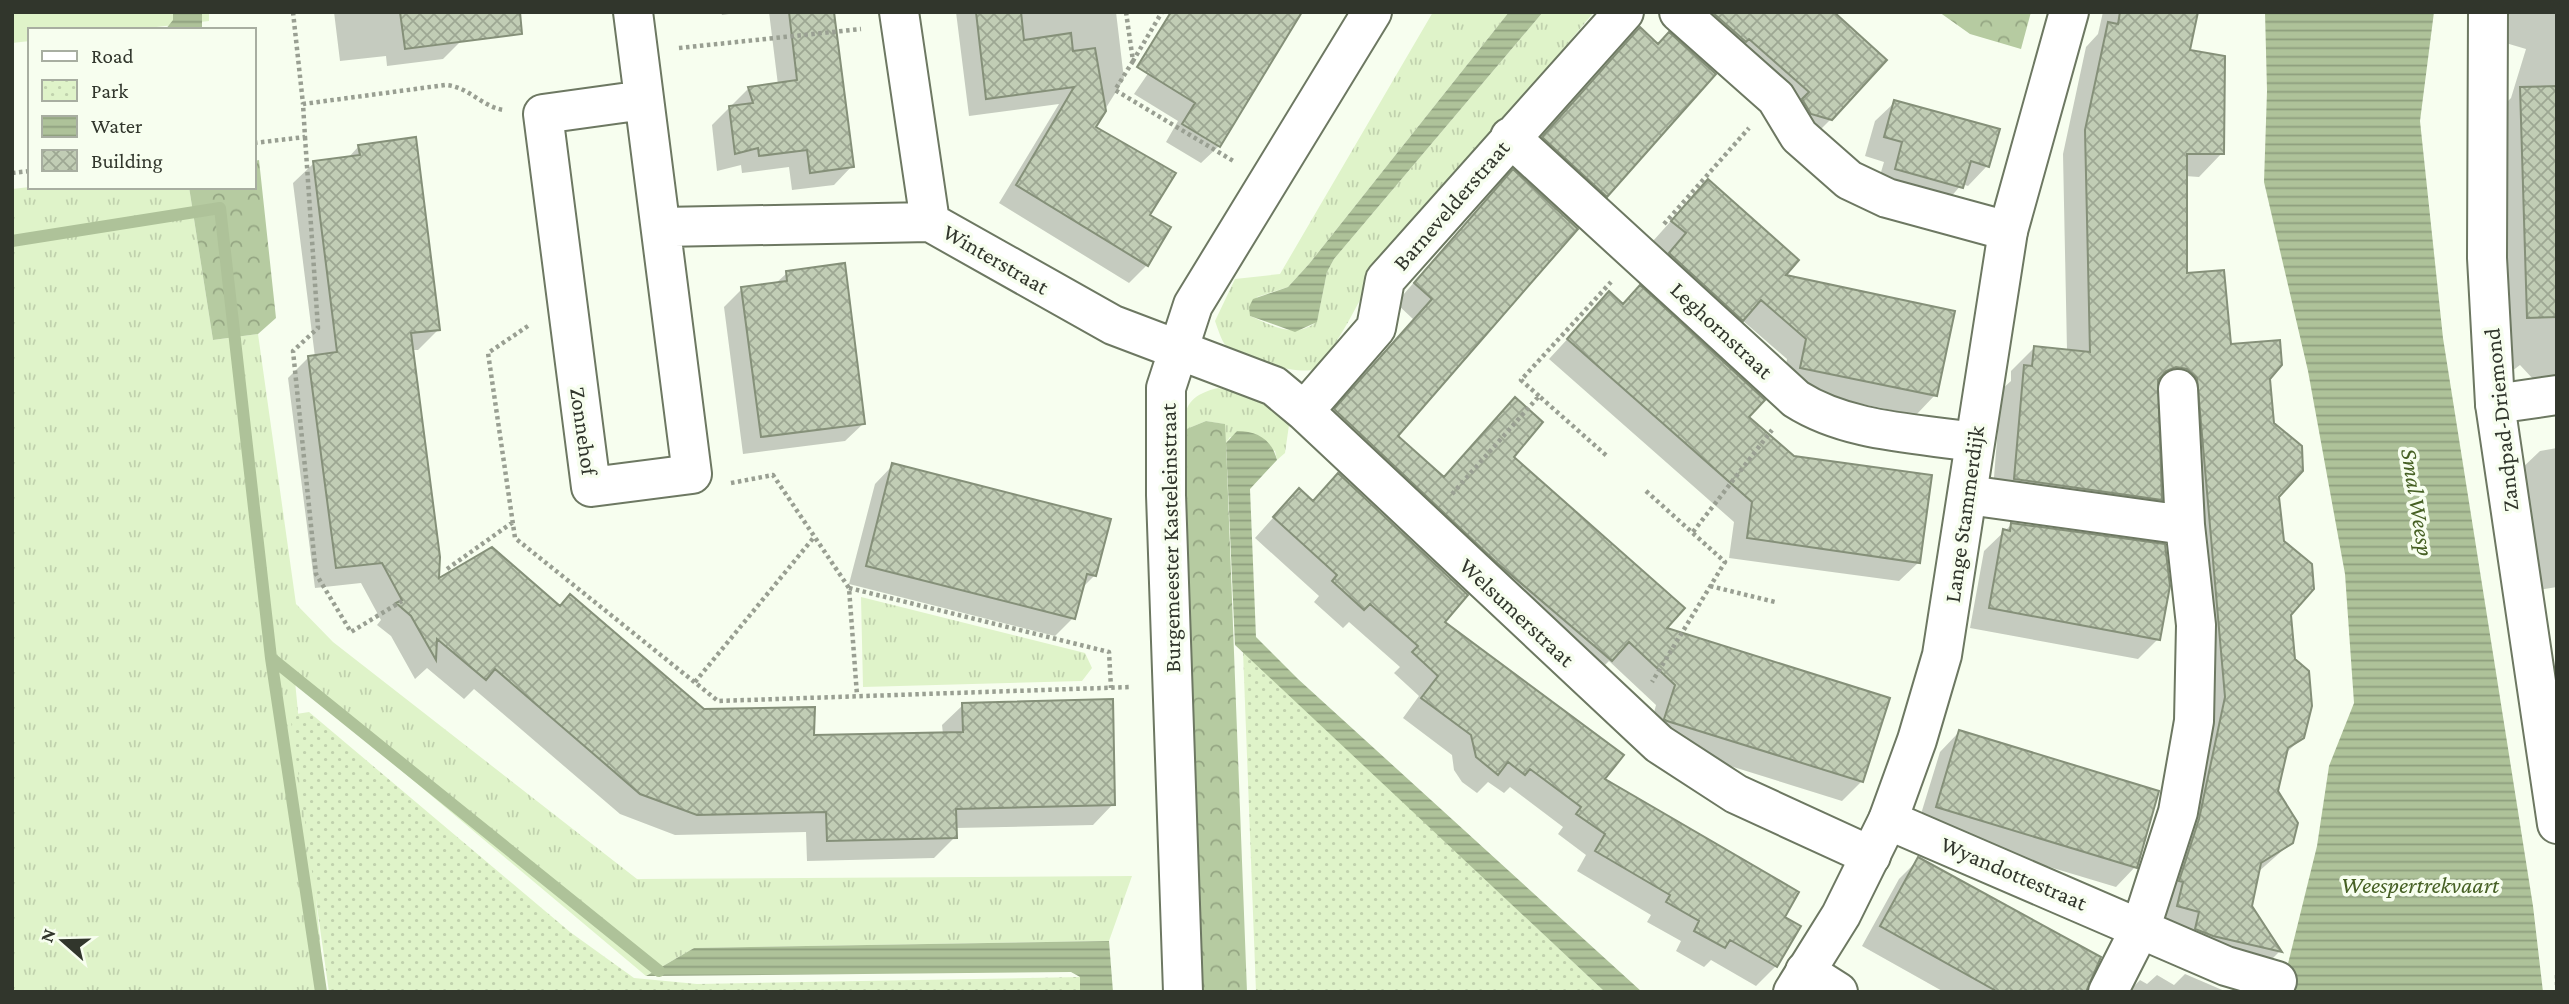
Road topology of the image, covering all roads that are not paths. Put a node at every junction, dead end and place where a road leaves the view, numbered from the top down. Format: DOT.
graph roads {
  1 [pos="633,12"];
  2 [pos="1372,12"];
  3 [pos="1624,12"];
  4 [pos="1679,12"];
  5 [pos="2069,12"];
  6 [pos="2488,12"];
  7 [pos="900,19"];
  8 [pos="644,100"];
  9 [pos="1510,137"];
  10 [pos="930,222"];
  11 [pos="662,228"];
  12 [pos="2008,231"];
  13 [pos="1179,348"];
  14 [pos="2178,389"];
  15 [pos="2557,395"];
  16 [pos="2495,404"];
  17 [pos="1304,411"];
  18 [pos="1974,442"];
  19 [pos="1968,495"];
  20 [pos="2185,524"];
  21 [pos="1888,820"];
  22 [pos="2557,824"];
  23 [pos="1871,856"];
  24 [pos="2141,927"];
  25 [pos="1799,981"];
  26 [pos="2277,981"];
  27 [pos="1183,992"];
  28 [pos="1838,992"];
  29 [pos="2108,992"];
  1 -- 8 [label="street"];
  2 -- 13 [label="street, Burgemeester Kasteleinstraat"];
  3 -- 9 [label="street, Barnevelderstraat"];
  4 -- 12 [label="street"];
  5 -- 12 [label="street, Lange Stammerdijk"];
  6 -- 16 [label="street, Zandpad-Driemond"];
  7 -- 10 [label="street, Winterstraat"];
  8 -- 11 [label="street"];
  8 -- 11 [label="street, Zonnehof"];
  9 -- 17 [label="street, Barnevelderstraat"];
  9 -- 18 [label="street, Leghornstraat"];
  10 -- 11 [label="street"];
  10 -- 13 [label="street, Winterstraat"];
  12 -- 18 [label="street, Lange Stammerdijk"];
  13 -- 17 [label="street, Welsumerstraat"];
  13 -- 27 [label="street, Burgemeester Kasteleinstraat"];
  14 -- 20 [label="street"];
  15 -- 16 [label="street"];
  16 -- 22 [label="street, Zandpad-Driemond"];
  17 -- 23 [label="street, Welsumerstraat"];
  18 -- 19 [label="street, Lange Stammerdijk"];
  19 -- 20 [label="street"];
  19 -- 21 [label="street, Lange Stammerdijk"];
  20 -- 24 [label="street"];
  21 -- 23 [label="street, Lange Stammerdijk"];
  21 -- 24 [label="street, Wyandottestraat"];
  23 -- 25 [label="street, Lange Stammerdijk"];
  24 -- 26 [label="street, Wyandottestraat"];
  24 -- 29 [label="street"];
  25 -- 28 [label="street"];
}
